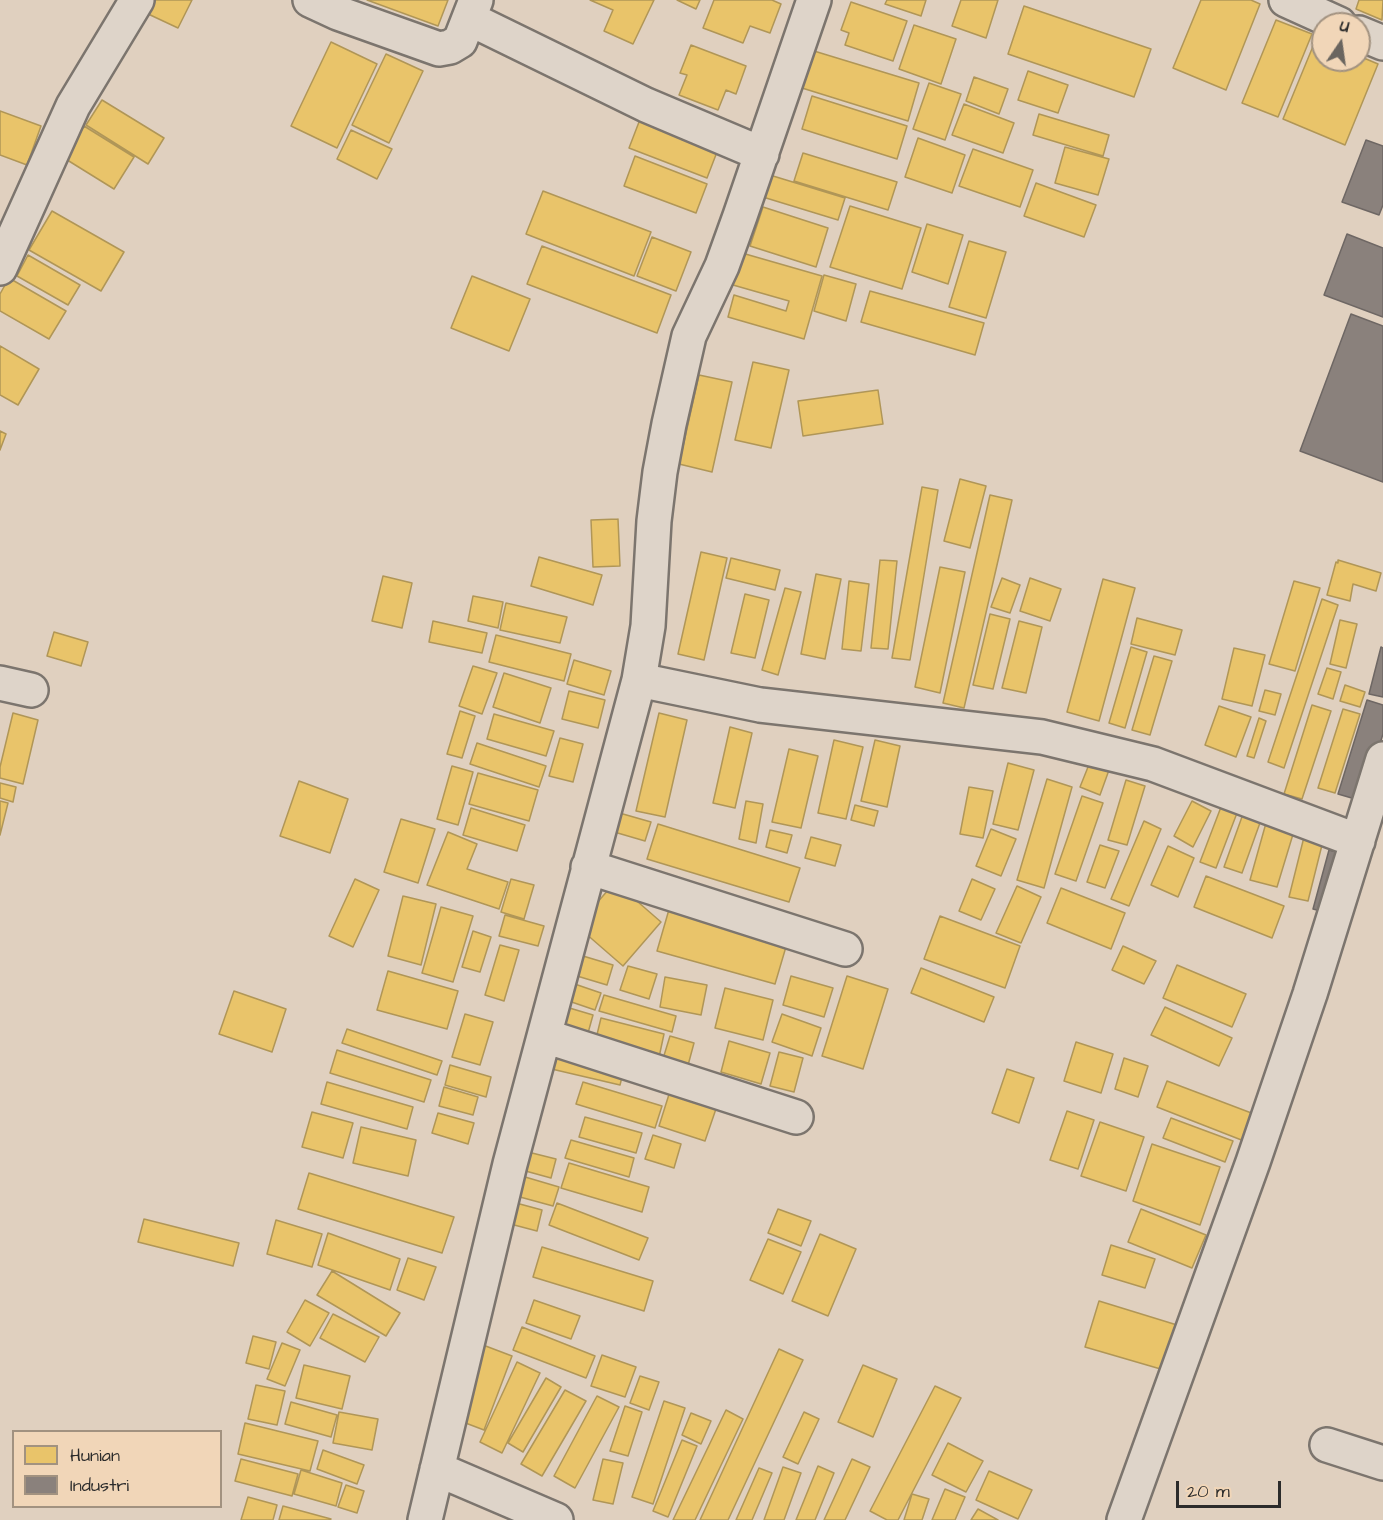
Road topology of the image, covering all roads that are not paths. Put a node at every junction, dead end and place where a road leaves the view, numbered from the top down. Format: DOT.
graph roads {
  1 [pos="137,0"];
  2 [pos="310,0"];
  3 [pos="814,0"];
  4 [pos="1286,0"];
  5 [pos="473,9"];
  6 [pos="1312,12"];
  7 [pos="762,154"];
  8 [pos="0,268"];
  9 [pos="639,681"];
  10 [pos="1383,759"];
  11 [pos="1358,841"];
  12 [pos="588,867"];
  13 [pos="845,949"];
  14 [pos="545,1036"];
  15 [pos="796,1117"];
  16 [pos="1327,1445"];
  17 [pos="1383,1463"];
  18 [pos="437,1469"];
  19 [pos="425,1520"];
  20 [pos="556,1520"];
  21 [pos="1125,1520"];
  1 -- 8 [label="street"];
  2 -- 5 [label="street"];
  3 -- 7 [label="street"];
  4 -- 6 [label="street"];
  5 -- 7 [label="street"];
  7 -- 9 [label="street"];
  9 -- 11 [label="street"];
  9 -- 12 [label="street"];
  10 -- 11 [label="street"];
  11 -- 21 [label="street"];
  12 -- 13 [label="street"];
  12 -- 14 [label="street"];
  14 -- 15 [label="street"];
  14 -- 18 [label="street"];
  16 -- 17 [label="street"];
  18 -- 19 [label="street"];
  18 -- 20 [label="street"];
}
